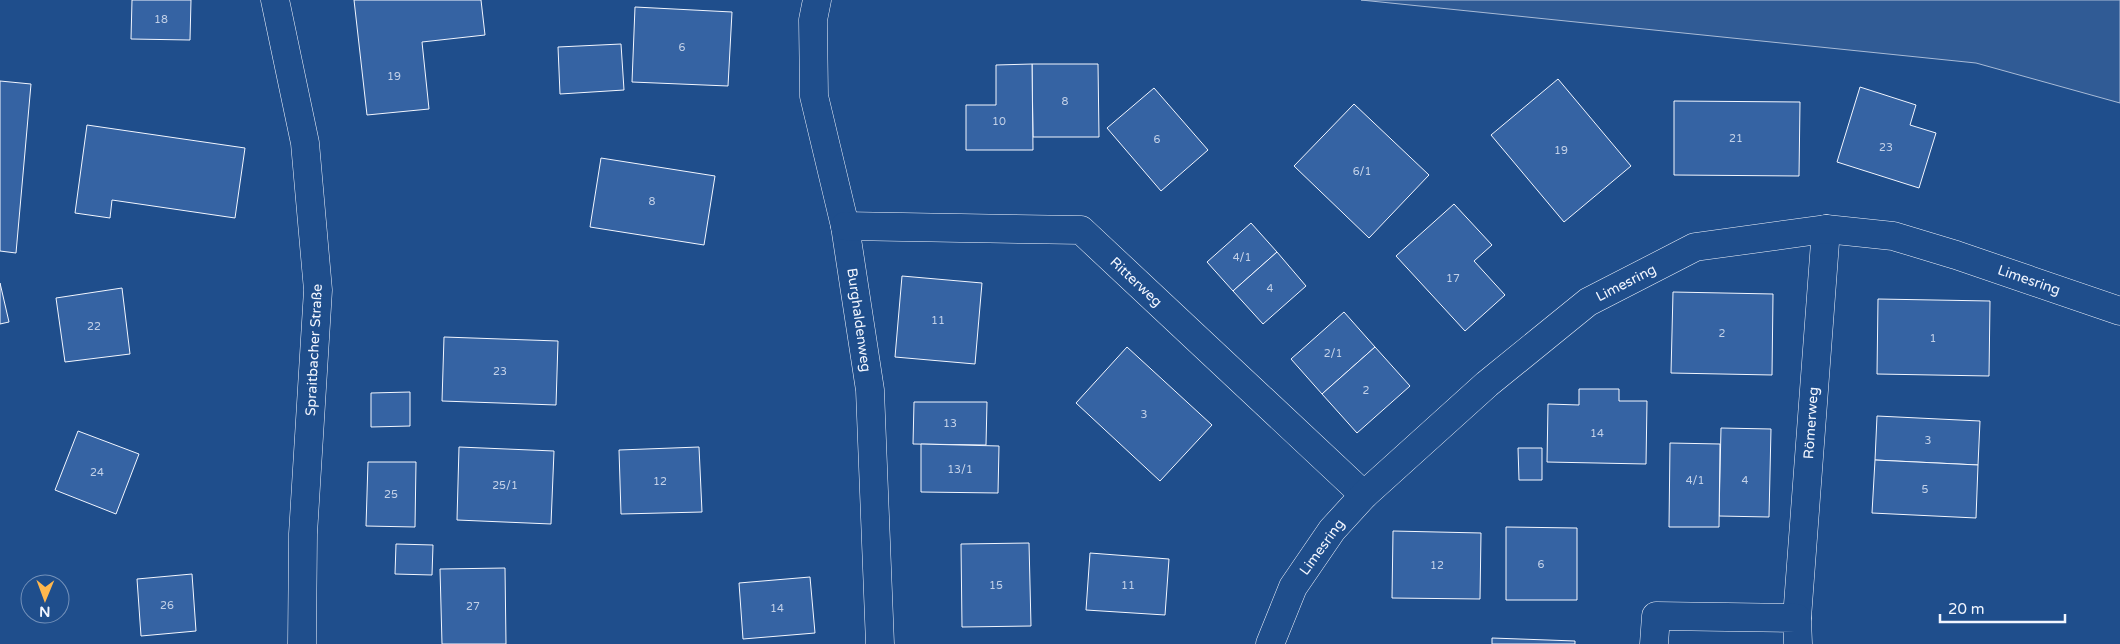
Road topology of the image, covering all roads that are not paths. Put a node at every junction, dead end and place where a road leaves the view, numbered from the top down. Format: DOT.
graph roads {
  1 [pos="275,0"];
  2 [pos="817,0"];
  3 [pos="845,226"];
  4 [pos="1826,229"];
  5 [pos="2120,311"];
  6 [pos="1364,495"];
  7 [pos="1797,631"];
  8 [pos="302,644"];
  9 [pos="880,644"];
  10 [pos="1270,644"];
  11 [pos="1654,644"];
  1 -- 8 [label="street, Spraitbacher Straße"];
  2 -- 3 [label="street, Burghaldenweg"];
  3 -- 6 [label="street, Ritterweg"];
  3 -- 9 [label="street, Burghaldenweg"];
  4 -- 5 [label="street, Limesring"];
  4 -- 6 [label="street, Limesring"];
  4 -- 7 [label="street, Römerweg"];
  6 -- 10 [label="street, Limesring"];
  7 -- 11 [label="street, Römerweg"];
}
